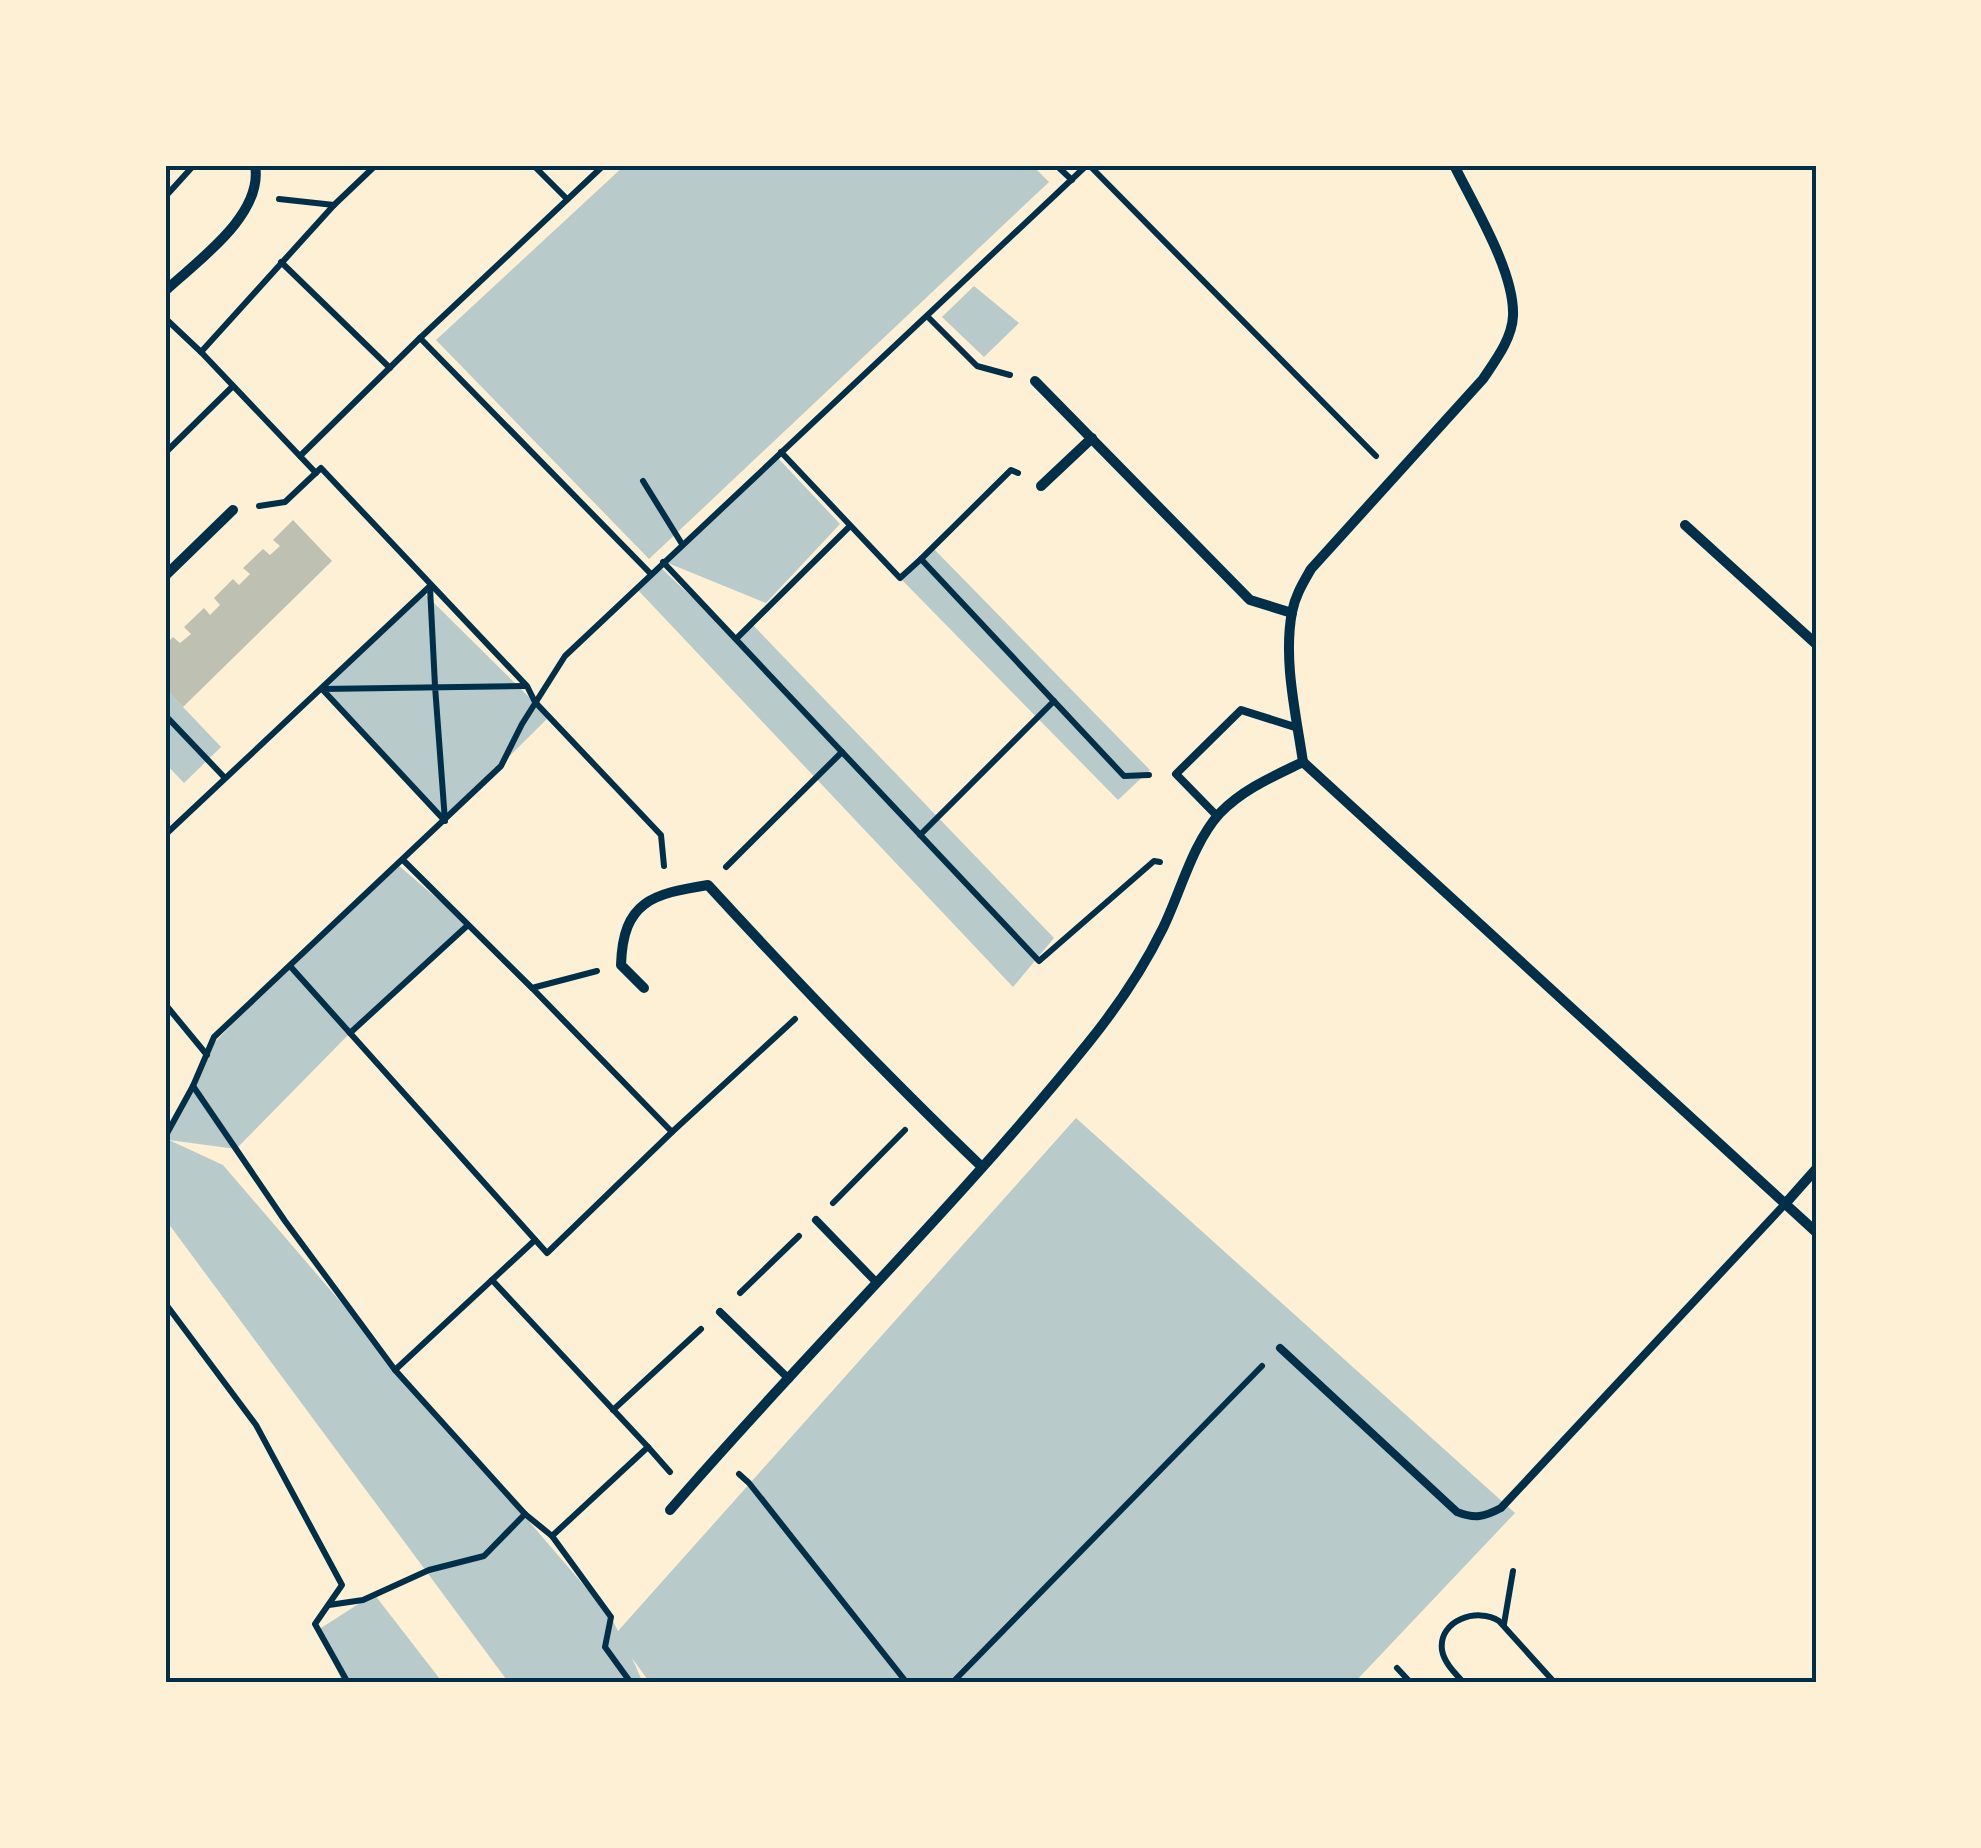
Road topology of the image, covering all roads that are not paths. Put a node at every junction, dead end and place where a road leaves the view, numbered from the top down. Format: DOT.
graph roads {
  1 [pos="255,165"];
  2 [pos="1454,165"];
  3 [pos="165,292"];
  4 [pos="1036,381"];
  5 [pos="1092,438"];
  6 [pos="1041,486"];
  7 [pos="233,510"];
  8 [pos="1686,524"];
  9 [pos="165,576"];
  10 [pos="1292,613"];
  11 [pos="1816,644"];
  12 [pos="1298,728"];
  13 [pos="1303,762"];
  14 [pos="1217,816"];
  15 [pos="644,988"];
  16 [pos="982,1167"];
  17 [pos="1816,1169"];
  18 [pos="1785,1204"];
  19 [pos="816,1220"];
  20 [pos="1816,1232"];
  21 [pos="877,1282"];
  22 [pos="720,1312"];
  23 [pos="1280,1348"];
  24 [pos="789,1379"];
  25 [pos="670,1510"];
  1 -- 3 [label="street"];
  2 -- 10 [label="street"];
  4 -- 5 [label="street"];
  5 -- 6 [label="street"];
  5 -- 10 [label="street"];
  7 -- 9 [label="street"];
  8 -- 11 [label="street"];
  10 -- 12 [label="street"];
  12 -- 13 [label="street"];
  12 -- 14 [label="lane"];
  13 -- 14 [label="street"];
  13 -- 18 [label="street"];
  14 -- 16 [label="street"];
  15 -- 16 [label="street"];
  16 -- 21 [label="street"];
  17 -- 18 [label="street"];
  18 -- 20 [label="street"];
  18 -- 23 [label="lane"];
  19 -- 21 [label="lane"];
  21 -- 24 [label="street"];
  22 -- 24 [label="lane"];
  24 -- 25 [label="street"];
}
